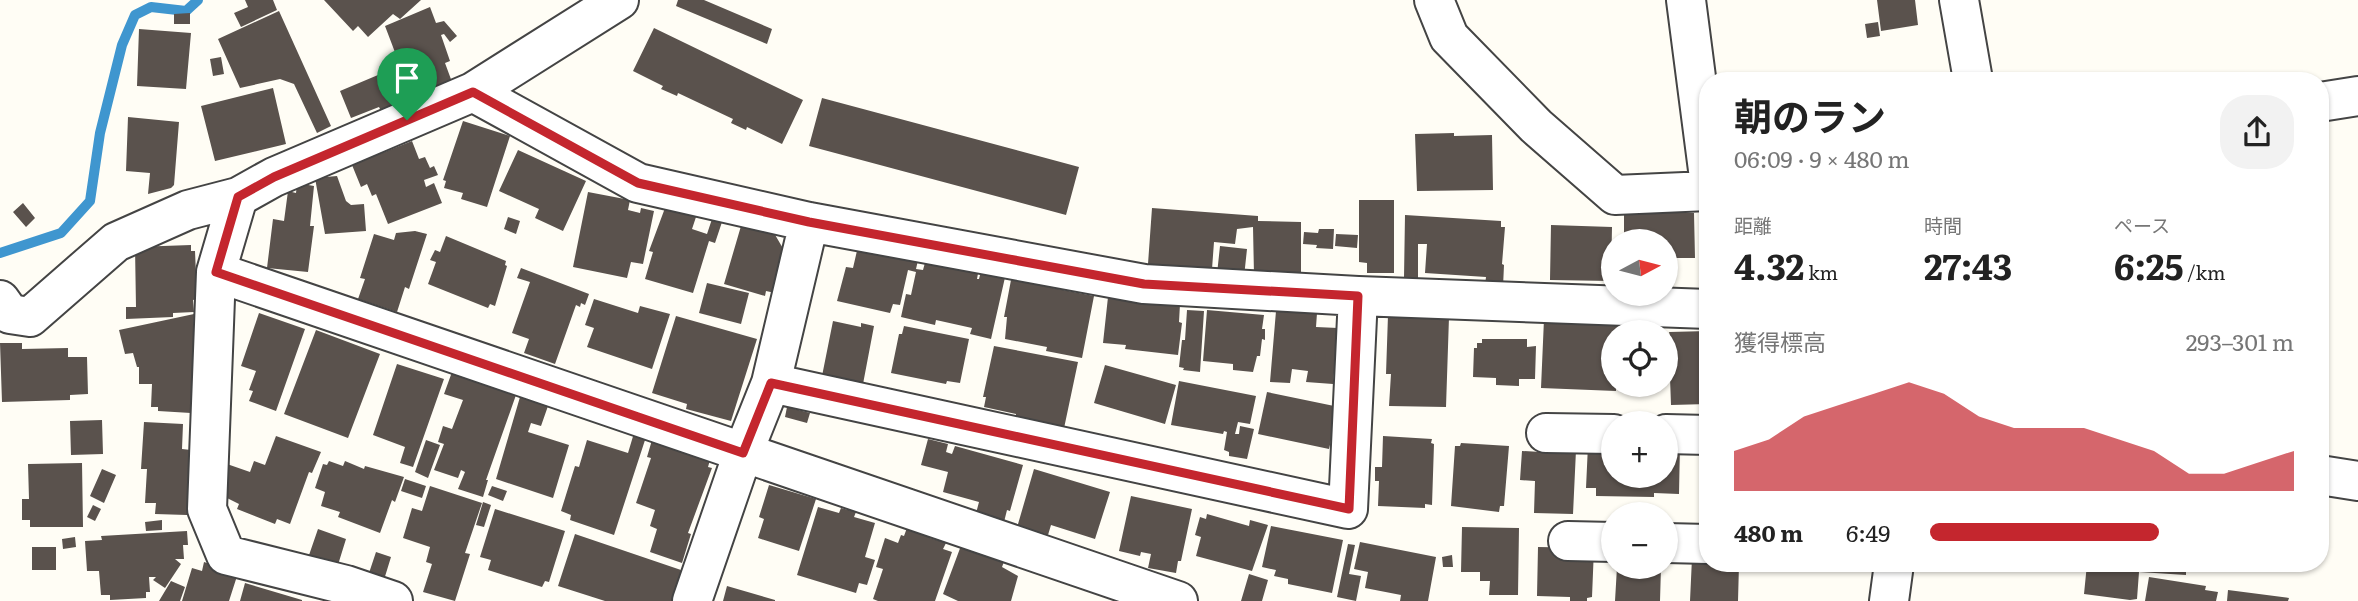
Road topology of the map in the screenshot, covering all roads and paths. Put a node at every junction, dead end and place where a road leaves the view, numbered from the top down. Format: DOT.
graph roads {
  1 [pos="619,0"];
  2 [pos="1434,0"];
  3 [pos="1686,0"];
  4 [pos="1959,0"];
  5 [pos="1972,72"];
  6 [pos="473,92"];
  7 [pos="2358,96"];
  8 [pos="1699,100"];
  9 [pos="2329,101"];
  10 [pos="1699,191"];
  11 [pos="238,197"];
  12 [pos="809,222"];
  13 [pos="216,272"];
  14 [pos="1358,296"];
  15 [pos="0,300"];
  16 [pos="1699,309"];
  17 [pos="771,383"];
  18 [pos="1546,433"];
  19 [pos="1601,434"];
  20 [pos="1678,435"];
  21 [pos="1699,435"];
  22 [pos="743,453"];
  23 [pos="2329,476"];
  24 [pos="2358,481"];
  25 [pos="1569,541"];
  26 [pos="1601,542"];
  27 [pos="1678,543"];
  28 [pos="1699,544"];
  29 [pos="1893,572"];
  30 [pos="343,593"];
  31 [pos="393,601"];
  32 [pos="692,601"];
  33 [pos="1178,601"];
  34 [pos="1889,601"];
  1 -- 6 [label="street"];
  2 -- 10 [label="street"];
  3 -- 8 [label="street"];
  4 -- 5 [label="street"];
  6 -- 11 [label="street"];
  6 -- 12 [label="street"];
  7 -- 9 [label="street"];
  11 -- 13 [label="street"];
  11 -- 15 [label="street"];
  12 -- 14 [label="street"];
  12 -- 17 [label="street"];
  13 -- 22 [label="street"];
  13 -- 30 [label="street"];
  14 -- 16 [label="street"];
  14 -- 17 [label="street"];
  17 -- 22 [label="street"];
  18 -- 19 [label="street"];
  20 -- 21 [label="street"];
  22 -- 32 [label="street"];
  22 -- 33 [label="street"];
  23 -- 24 [label="street"];
  25 -- 26 [label="street"];
  27 -- 28 [label="street"];
  29 -- 34 [label="street"];
  30 -- 31 [label="street"];
}
